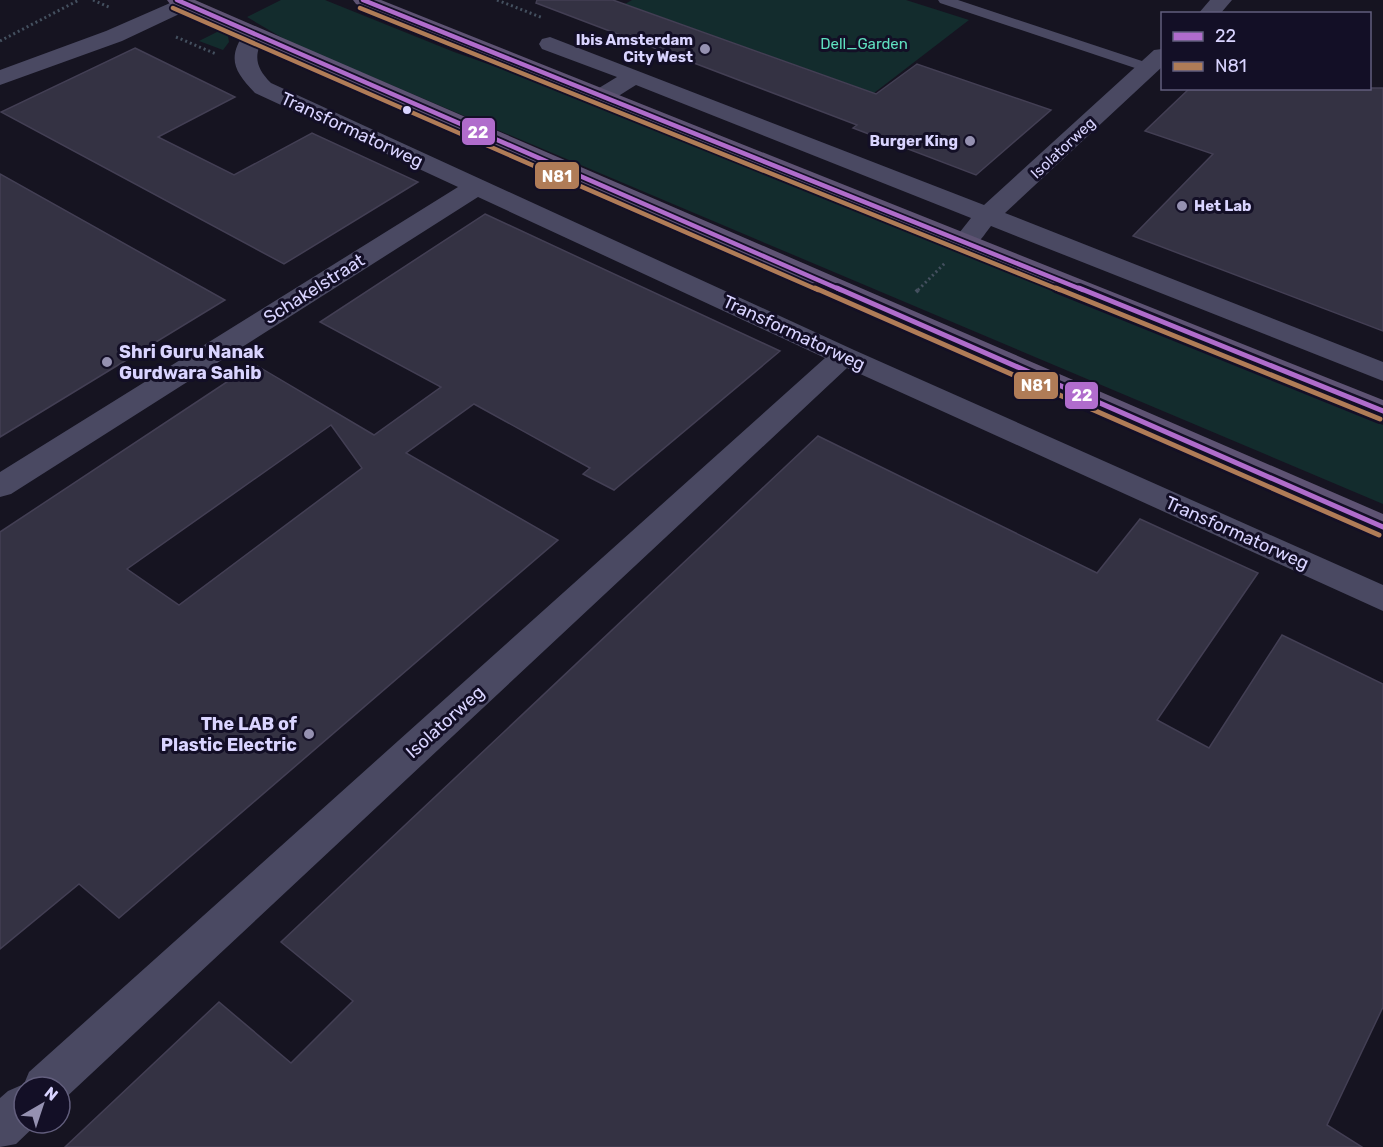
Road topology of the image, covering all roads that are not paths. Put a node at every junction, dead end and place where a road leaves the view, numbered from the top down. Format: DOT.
graph roads {
  1 [pos="363,0"];
  2 [pos="945,0"];
  3 [pos="964,0"];
  4 [pos="1222,0"];
  5 [pos="181,2"];
  6 [pos="975,10"];
  7 [pos="1210,12"];
  8 [pos="88,23"];
  9 [pos="254,35"];
  10 [pos="550,44"];
  11 [pos="1156,61"];
  12 [pos="0,69"];
  13 [pos="634,76"];
  14 [pos="0,78"];
  15 [pos="602,96"];
  16 [pos="476,187"];
  17 [pos="987,215"];
  18 [pos="965,243"];
  19 [pos="844,356"];
  20 [pos="1383,372"];
  21 [pos="1383,411"];
  22 [pos="0,486"];
  23 [pos="1383,527"];
  24 [pos="1383,599"];
  25 [pos="58,1075"];
  26 [pos="12,1117"];
  27 [pos="0,1128"];
  1 -- 15 [label="main road"];
  2 -- 6 [label="lane"];
  3 -- 6 [label="lane"];
  4 -- 7 [label="street"];
  5 -- 9 [label="main road"];
  5 -- 14 [label="street"];
  6 -- 11 [label="lane"];
  8 -- 12 [label="street"];
  9 -- 16 [label="street, Transformatorweg"];
  9 -- 23 [label="main road"];
  10 -- 13 [label="street"];
  11 -- 17 [label="street, Isolatorweg"];
  13 -- 15 [label="street"];
  13 -- 17 [label="street"];
  15 -- 18 [label="main road"];
  16 -- 19 [label="street, Transformatorweg"];
  16 -- 22 [label="street, Schakelstraat"];
  17 -- 18 [label="street, Isolatorweg"];
  17 -- 20 [label="street"];
  18 -- 21 [label="main road"];
  19 -- 24 [label="street, Transformatorweg"];
  19 -- 25 [label="street, Isolatorweg"];
  26 -- 27 [label="street"];
}
